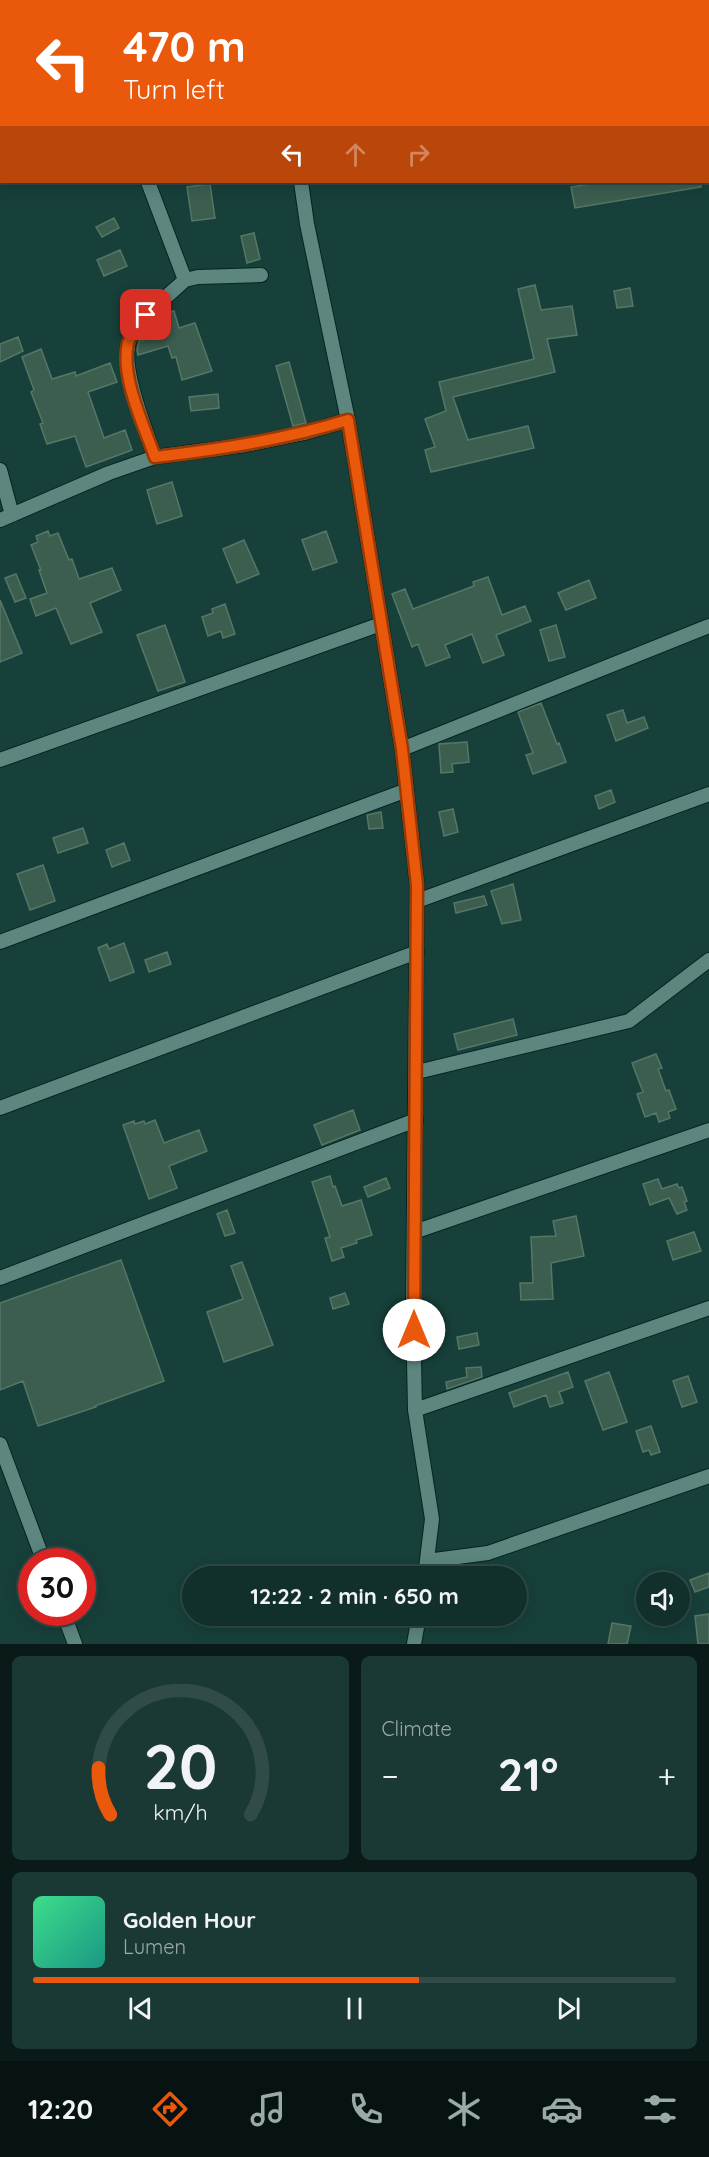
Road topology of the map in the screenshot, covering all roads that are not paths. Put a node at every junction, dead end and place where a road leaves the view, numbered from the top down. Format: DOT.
graph roads {
  1 [pos="148,183"];
  2 [pos="301,183"];
  3 [pos="261,275"];
  4 [pos="185,280"];
  5 [pos="348,420"];
  6 [pos="155,457"];
  7 [pos="0,470"];
  8 [pos="6,517"];
  9 [pos="381,624"];
  10 [pos="709,626"];
  11 [pos="402,749"];
  12 [pos="0,760"];
  13 [pos="407,790"];
  14 [pos="709,794"];
  15 [pos="417,901"];
  16 [pos="0,942"];
  17 [pos="417,952"];
  18 [pos="709,960"];
  19 [pos="417,1072"];
  20 [pos="0,1108"];
  21 [pos="416,1120"];
  22 [pos="709,1130"];
  23 [pos="414,1232"];
  24 [pos="0,1278"];
  25 [pos="709,1308"];
  26 [pos="415,1410"];
  27 [pos="0,1444"];
  28 [pos="709,1476"];
  29 [pos="39,1548"];
  30 [pos="427,1561"];
  31 [pos="426,1566"];
  32 [pos="68,1626"];
  33 [pos="417,1626"];
  34 [pos="75,1644"];
  35 [pos="414,1644"];
  1 -- 4 [label="street"];
  2 -- 5 [label="street"];
  3 -- 4 [label="street"];
  4 -- 6 [label="street"];
  5 -- 6 [label="street"];
  5 -- 9 [label="street"];
  6 -- 8 [label="street"];
  7 -- 8 [label="street"];
  9 -- 11 [label="street"];
  9 -- 12 [label="street"];
  10 -- 11 [label="street"];
  11 -- 13 [label="street"];
  13 -- 15 [label="street"];
  13 -- 16 [label="street"];
  14 -- 15 [label="street"];
  15 -- 17 [label="street"];
  17 -- 19 [label="street"];
  17 -- 20 [label="street"];
  18 -- 19 [label="street"];
  19 -- 21 [label="street"];
  21 -- 23 [label="street"];
  21 -- 24 [label="street"];
  22 -- 23 [label="street"];
  23 -- 26 [label="street"];
  25 -- 26 [label="street"];
  26 -- 30 [label="street"];
  27 -- 29 [label="street"];
  28 -- 30 [label="street"];
  30 -- 31 [label="street"];
  32 -- 34 [label="street"];
  33 -- 35 [label="street"];
}
